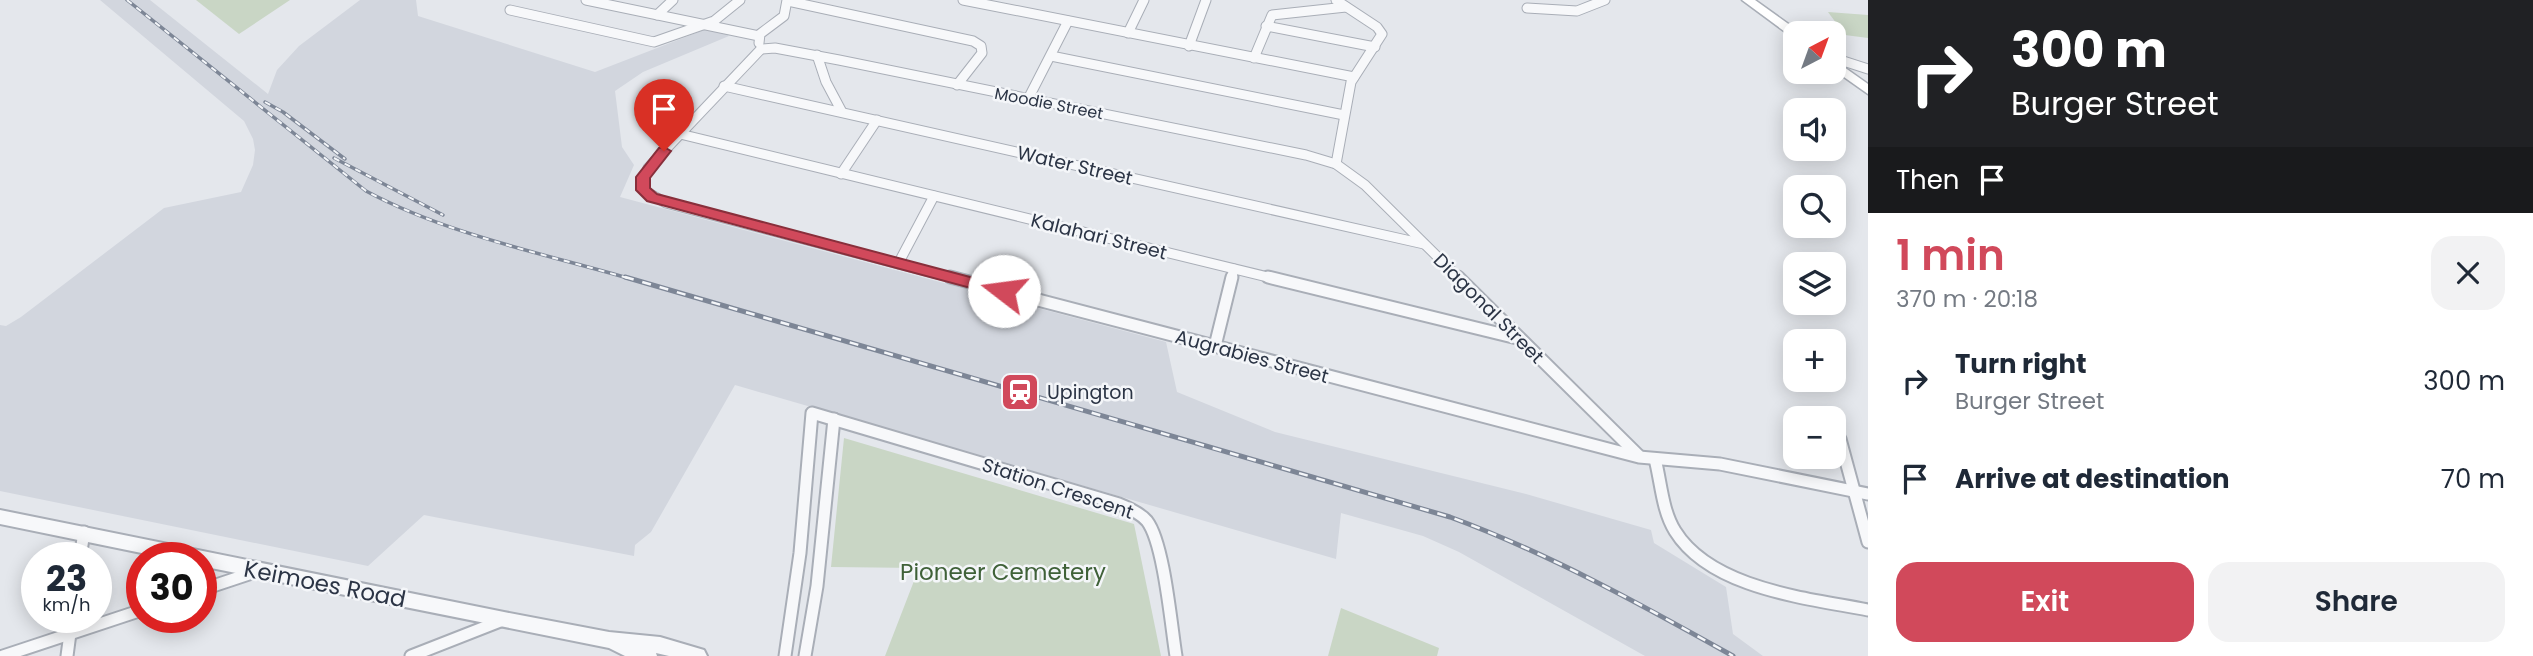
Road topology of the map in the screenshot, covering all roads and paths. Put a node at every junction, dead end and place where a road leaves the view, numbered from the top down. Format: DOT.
graph roads {
  1 [pos="586,0"];
  2 [pos="673,0"];
  3 [pos="740,0"];
  4 [pos="963,0"];
  5 [pos="1144,0"];
  6 [pos="1206,0"];
  7 [pos="1336,0"];
  8 [pos="1605,0"];
  9 [pos="1748,0"];
  10 [pos="787,1"];
  11 [pos="1008,4"];
  12 [pos="1346,7"];
  13 [pos="1527,8"];
  14 [pos="510,10"];
  15 [pos="657,15"];
  16 [pos="1068,21"];
  17 [pos="704,23"];
  18 [pos="1266,26"];
  19 [pos="1783,26"];
  20 [pos="1128,33"];
  21 [pos="759,36"];
  22 [pos="1189,46"];
  23 [pos="1375,47"];
  24 [pos="761,49"];
  25 [pos="817,55"];
  26 [pos="1051,56"];
  27 [pos="1254,58"];
  28 [pos="1846,62"];
  29 [pos="1868,69"];
  30 [pos="1846,73"];
  31 [pos="1354,77"];
  32 [pos="957,85"];
  33 [pos="724,86"];
  34 [pos="1868,90"];
  35 [pos="1028,99"];
  36 [pos="842,112"];
  37 [pos="1344,115"];
  38 [pos="877,120"];
  39 [pos="680,134"];
  40 [pos="1336,164"];
  41 [pos="841,174"];
  42 [pos="934,196"];
  43 [pos="1426,245"];
  44 [pos="898,264"];
  45 [pos="1234,269"];
  46 [pos="1518,338"];
  47 [pos="1214,346"];
  48 [pos="834,419"];
  49 [pos="1639,457"];
  50 [pos="1654,459"];
  51 [pos="1846,461"];
  52 [pos="1854,491"];
  53 [pos="1868,494"];
  54 [pos="0,517"];
  55 [pos="83,533"];
  56 [pos="1868,541"];
  57 [pos="82,542"];
  58 [pos="258,571"];
  59 [pos="217,585"];
  60 [pos="1868,610"];
  61 [pos="126,615"];
  62 [pos="503,620"];
  63 [pos="70,634"];
  64 [pos="609,640"];
  65 [pos="3,656"];
  66 [pos="67,656"];
  67 [pos="411,656"];
  68 [pos="648,656"];
  69 [pos="698,656"];
  70 [pos="785,656"];
  71 [pos="805,656"];
  72 [pos="1176,656"];
  1 -- 15 [label="street"];
  2 -- 15 [label="street"];
  3 -- 17 [label="street"];
  4 -- 11 [label="street"];
  5 -- 20 [label="street"];
  6 -- 22 [label="street"];
  7 -- 12 [label="street"];
  8 -- 13 [label="street"];
  9 -- 19 [label="main road"];
  10 -- 21 [label="street"];
  10 -- 32 [label="street"];
  11 -- 16 [label="street"];
  12 -- 18 [label="street"];
  12 -- 23 [label="street"];
  14 -- 17 [label="street"];
  15 -- 17 [label="street"];
  16 -- 20 [label="street"];
  16 -- 26 [label="street"];
  17 -- 21 [label="street"];
  18 -- 23 [label="street"];
  18 -- 27 [label="street"];
  20 -- 22 [label="street"];
  21 -- 24 [label="street"];
  22 -- 27 [label="street"];
  23 -- 31 [label="street"];
  24 -- 25 [label="street, Moodie Street"];
  24 -- 33 [label="street"];
  25 -- 32 [label="street, Moodie Street"];
  25 -- 36 [label="street"];
  26 -- 35 [label="street"];
  26 -- 37 [label="street"];
  27 -- 31 [label="street"];
  28 -- 29 [label="street"];
  30 -- 34 [label="main road"];
  31 -- 37 [label="street"];
  32 -- 35 [label="street, Moodie Street"];
  33 -- 36 [label="street, Water Street"];
  33 -- 39 [label="street"];
  35 -- 40 [label="street, Moodie Street"];
  36 -- 38 [label="street, Water Street"];
  37 -- 40 [label="street"];
  38 -- 41 [label="street"];
  38 -- 43 [label="street, Water Street"];
  39 -- 41 [label="street, Kalahari Street"];
  39 -- 44 [label="street, Augrabies Street"];
  40 -- 43 [label="street, Diagonal Street"];
  41 -- 42 [label="street, Kalahari Street"];
  42 -- 44 [label="street"];
  42 -- 45 [label="street, Kalahari Street"];
  43 -- 46 [label="street, Diagonal Street"];
  44 -- 47 [label="street, Augrabies Street"];
  45 -- 46 [label="street, Kalahari Street"];
  45 -- 47 [label="street"];
  46 -- 49 [label="street, Diagonal Street"];
  47 -- 49 [label="street, Augrabies Street"];
  48 -- 70 [label="street, Station Crescent"];
  48 -- 71 [label="street"];
  48 -- 72 [label="street, Station Crescent"];
  49 -- 50 [label="street, Augrabies Street"];
  50 -- 52 [label="street, Augrabies Street"];
  50 -- 60 [label="street"];
  51 -- 52 [label="street"];
  52 -- 53 [label="street, Augrabies Street"];
  52 -- 56 [label="street"];
  54 -- 55 [label="street, Keimoes Road"];
  55 -- 57 [label="street"];
  55 -- 58 [label="street, Keimoes Road"];
  58 -- 59 [label="street"];
  58 -- 62 [label="street, Keimoes Road"];
  61 -- 63 [label="street"];
  62 -- 64 [label="street, Keimoes Road"];
  62 -- 67 [label="street"];
  63 -- 65 [label="street"];
  63 -- 66 [label="street"];
  64 -- 68 [label="street"];
  64 -- 69 [label="street"];
}
